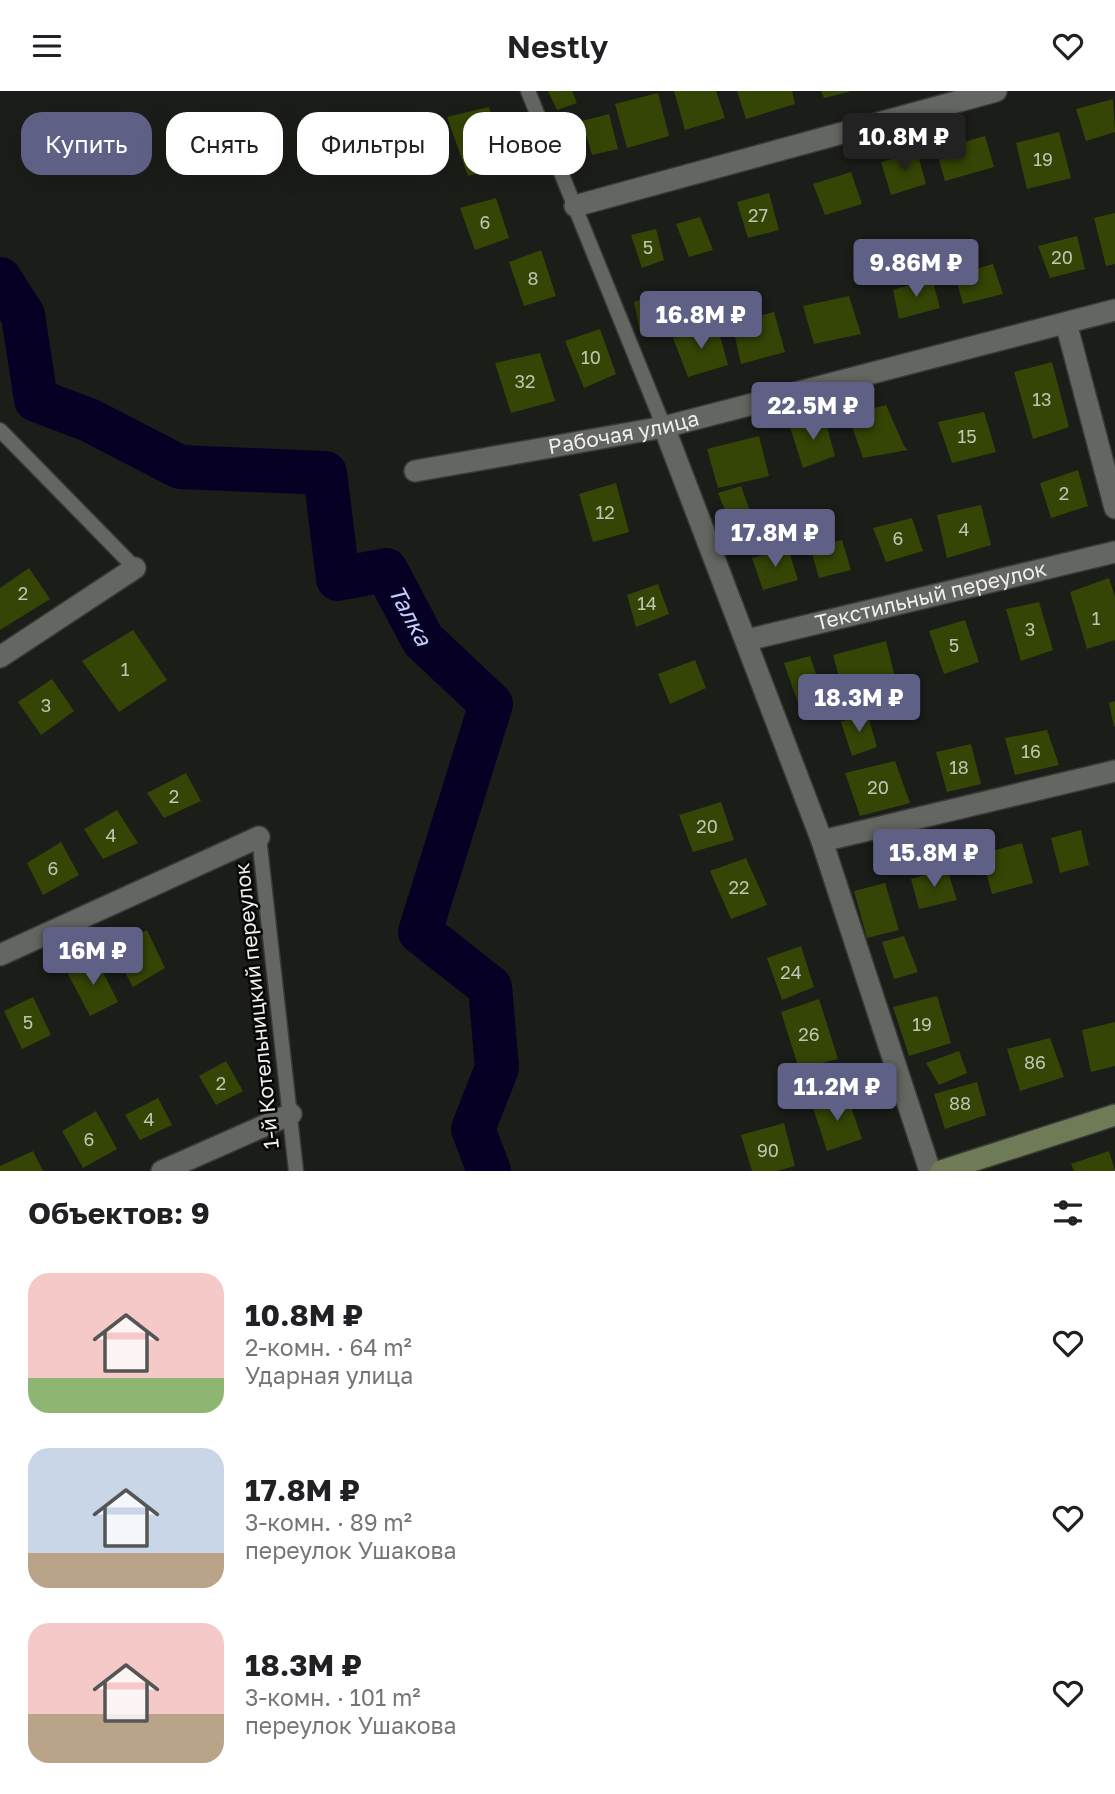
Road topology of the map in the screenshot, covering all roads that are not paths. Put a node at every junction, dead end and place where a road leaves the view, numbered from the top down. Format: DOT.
graph roads {
  1 [pos="528,91"];
  2 [pos="996,91"];
  3 [pos="575,206"];
  4 [pos="1115,310"];
  5 [pos="1066,323"];
  6 [pos="664,427"];
  7 [pos="0,430"];
  8 [pos="415,471"];
  9 [pos="1115,508"];
  10 [pos="1115,552"];
  11 [pos="135,568"];
  12 [pos="747,640"];
  13 [pos="0,657"];
  14 [pos="1115,771"];
  15 [pos="259,837"];
  16 [pos="822,841"];
  17 [pos="0,955"];
  18 [pos="292,1114"];
  19 [pos="1115,1115"];
  20 [pos="162,1171"];
  21 [pos="296,1171"];
  22 [pos="930,1171"];
  23 [pos="941,1171"];
  1 -- 3 [label="lane"];
  2 -- 3 [label="street"];
  3 -- 6 [label="lane"];
  4 -- 5 [label="street, Рабочая улица"];
  5 -- 6 [label="street, Рабочая улица"];
  5 -- 9 [label="street"];
  6 -- 8 [label="street, Рабочая улица"];
  6 -- 12 [label="street"];
  7 -- 11 [label="lane"];
  10 -- 12 [label="street, Текстильный переулок"];
  11 -- 13 [label="street"];
  12 -- 16 [label="street"];
  14 -- 16 [label="street"];
  15 -- 17 [label="street"];
  15 -- 18 [label="lane, 1-й Котельницкий переулок"];
  16 -- 22 [label="street"];
  18 -- 20 [label="street"];
  18 -- 21 [label="lane, 1-й Котельницкий переулок"];
  19 -- 23 [label="main road"];
}
